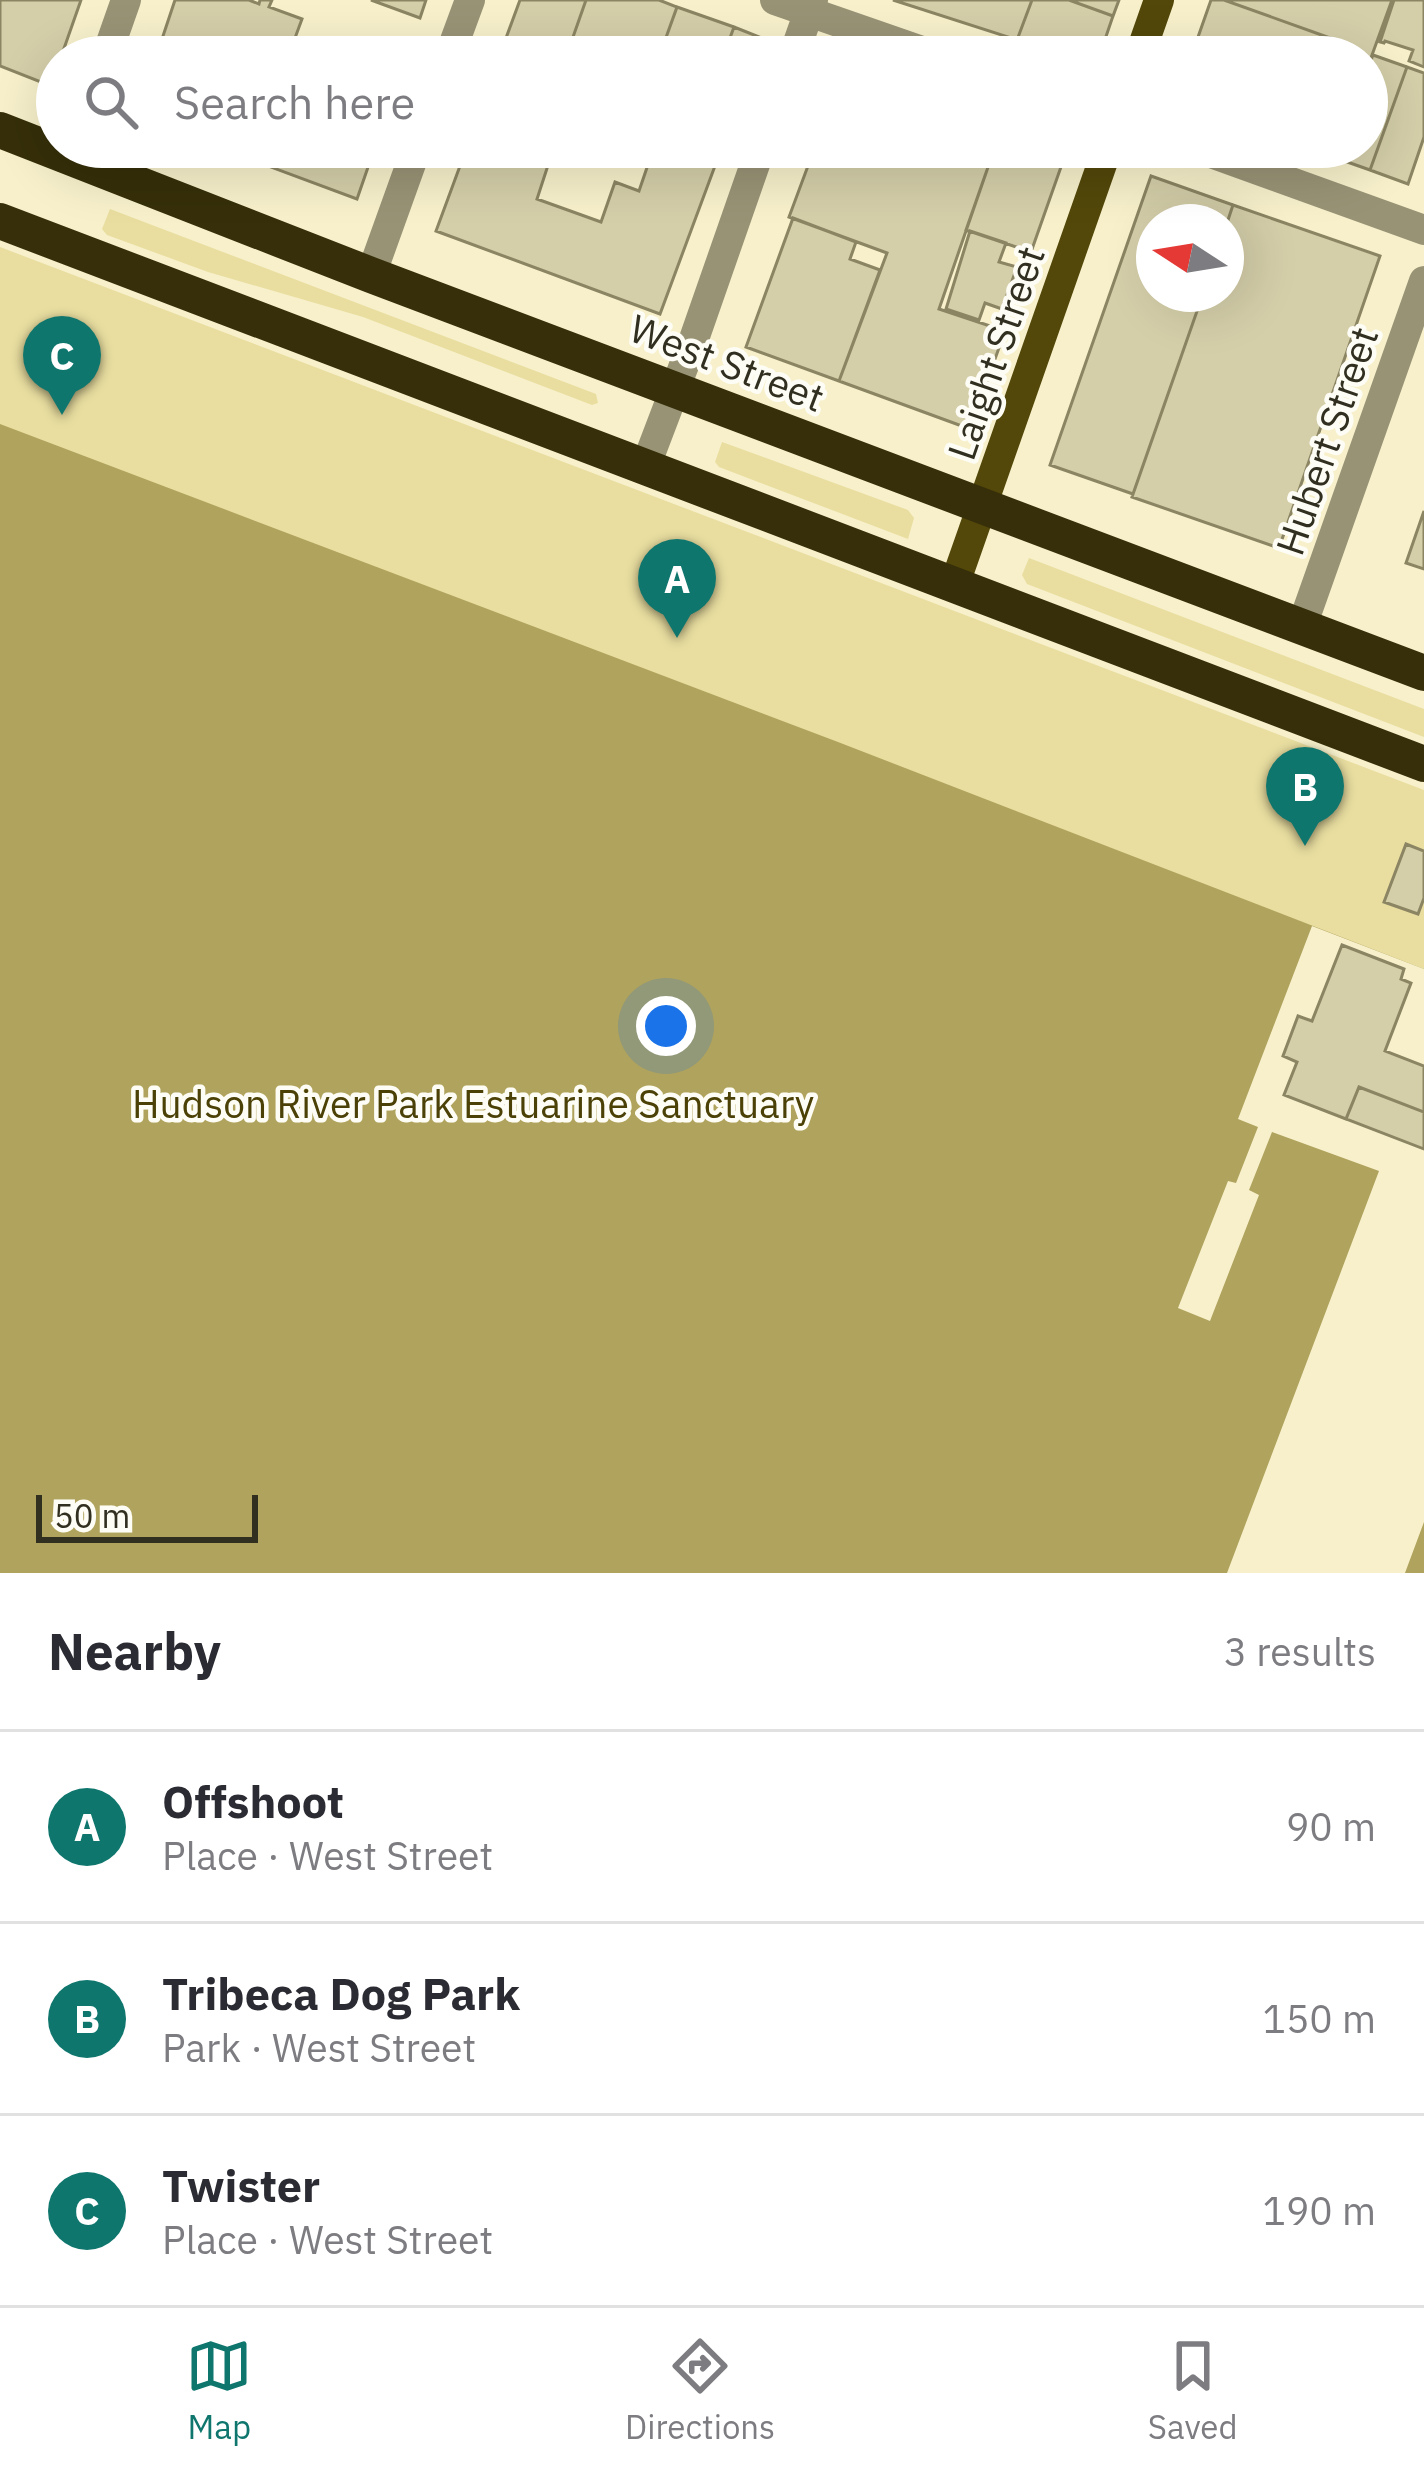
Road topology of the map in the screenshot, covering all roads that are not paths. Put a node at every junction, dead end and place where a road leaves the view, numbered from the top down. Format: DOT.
graph roads {
  1 [pos="126,0"];
  2 [pos="470,0"];
  3 [pos="775,0"];
  4 [pos="1159,0"];
  5 [pos="811,6"];
  6 [pos="113,36"];
  7 [pos="457,36"];
  8 [pos="800,36"];
  9 [pos="886,36"];
  10 [pos="1146,36"];
  11 [pos="0,130"];
  12 [pos="36,141"];
  13 [pos="111,168"];
  14 [pos="409,168"];
  15 [pos="754,168"];
  16 [pos="1101,168"];
  17 [pos="1252,168"];
  18 [pos="0,221"];
  19 [pos="1424,230"];
  20 [pos="371,275"];
  21 [pos="1424,281"];
  22 [pos="676,388"];
  23 [pos="646,465"];
  24 [pos="983,507"];
  25 [pos="955,584"];
  26 [pos="1302,626"];
  27 [pos="1424,673"];
  28 [pos="1424,764"];
  1 -- 6 [label="street"];
  2 -- 7 [label="street"];
  3 -- 5 [label="street"];
  4 -- 10 [label="main road"];
  5 -- 8 [label="street"];
  5 -- 9 [label="street"];
  11 -- 12 [label="highway, West Street"];
  13 -- 20 [label="highway, West Street"];
  14 -- 20 [label="street"];
  15 -- 22 [label="street"];
  16 -- 24 [label="main road, Laight Street"];
  17 -- 19 [label="street"];
  18 -- 23 [label="highway"];
  20 -- 22 [label="highway, West Street"];
  21 -- 26 [label="street, Hubert Street"];
  22 -- 23 [label="street"];
  22 -- 24 [label="highway, West Street"];
  23 -- 25 [label="highway"];
  24 -- 25 [label="main road, Laight Street"];
  24 -- 26 [label="highway, West Street"];
  25 -- 28 [label="highway"];
  26 -- 27 [label="highway, West Street"];
}
